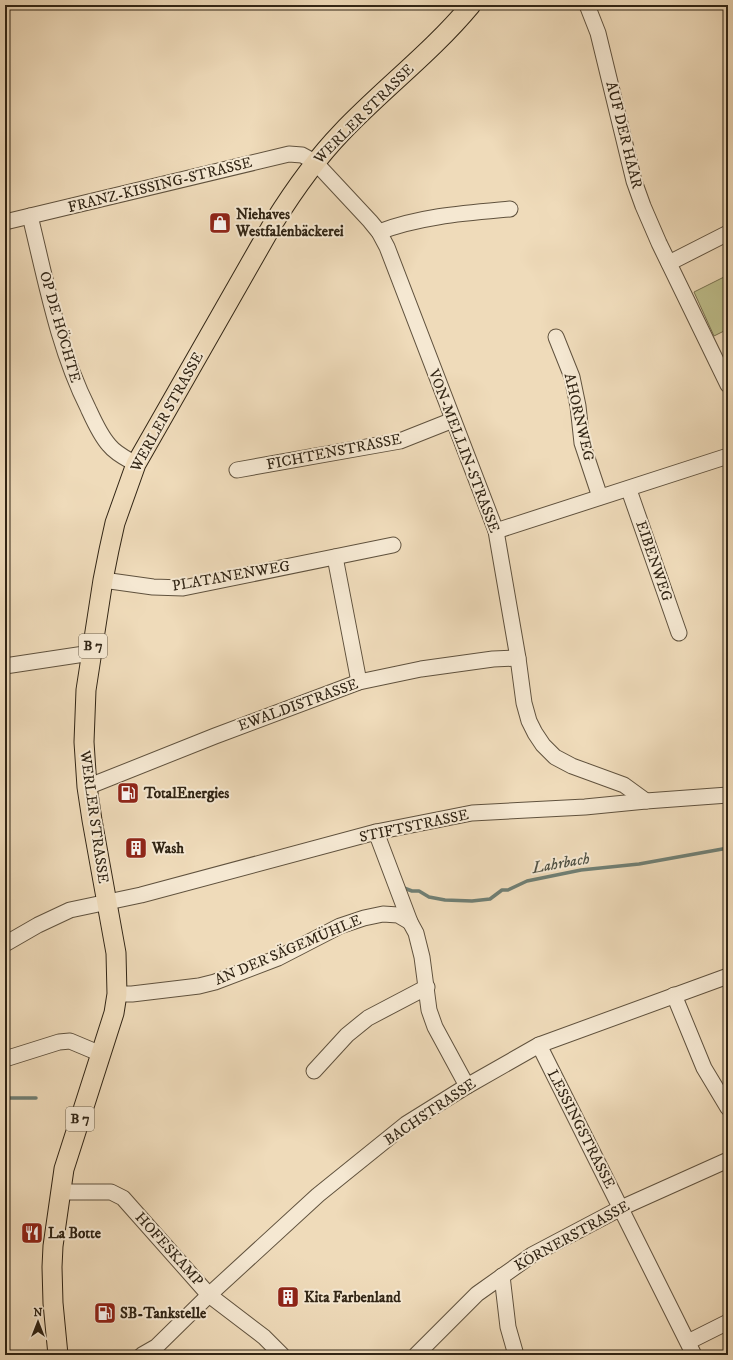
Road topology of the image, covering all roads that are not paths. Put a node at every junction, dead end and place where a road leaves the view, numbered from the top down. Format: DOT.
graph roads {
  1 [pos="471,5"];
  2 [pos="587,5"];
  3 [pos="315,162"];
  4 [pos="510,209"];
  5 [pos="30,216"];
  6 [pos="5,222"];
  7 [pos="379,232"];
  8 [pos="728,233"];
  9 [pos="669,263"];
  10 [pos="556,337"];
  11 [pos="728,385"];
  12 [pos="453,420"];
  13 [pos="728,456"];
  14 [pos="136,464"];
  15 [pos="237,470"];
  16 [pos="629,490"];
  17 [pos="600,498"];
  18 [pos="496,531"];
  19 [pos="393,545"];
  20 [pos="335,557"];
  21 [pos="103,580"];
  22 [pos="679,633"];
  23 [pos="91,653"];
  24 [pos="518,658"];
  25 [pos="5,666"];
  26 [pos="359,682"];
  27 [pos="87,787"];
  28 [pos="728,795"];
  29 [pos="646,801"];
  30 [pos="376,832"];
  31 [pos="106,902"];
  32 [pos="410,922"];
  33 [pos="5,944"];
  34 [pos="728,976"];
  35 [pos="427,987"];
  36 [pos="118,994"];
  37 [pos="674,995"];
  38 [pos="539,1045"];
  39 [pos="101,1054"];
  40 [pos="5,1059"];
  41 [pos="314,1071"];
  42 [pos="467,1086"];
  43 [pos="728,1108"];
  44 [pos="728,1160"];
  45 [pos="61,1192"];
  46 [pos="621,1208"];
  47 [pos="502,1276"];
  48 [pos="210,1295"];
  49 [pos="728,1322"];
  50 [pos="691,1349"];
  51 [pos="58,1355"];
  52 [pos="142,1355"];
  53 [pos="282,1355"];
  54 [pos="416,1355"];
  55 [pos="516,1355"];
  1 -- 3 [label="main road, WERLER STRASSE / B 7"];
  2 -- 9 [label="street, AUF DER HAAR"];
  3 -- 5 [label="street, FRANZ-KISSING-STRASSE"];
  3 -- 7 [label="street, VON-MELLIN-STRASSE"];
  3 -- 14 [label="main road, WERLER STRASSE / B 7"];
  4 -- 7 [label="street"];
  5 -- 6 [label="street, FRANZ-KISSING-STRASSE"];
  5 -- 14 [label="street, OP DE HÖCHTE"];
  7 -- 12 [label="street, VON-MELLIN-STRASSE"];
  8 -- 9 [label="street"];
  9 -- 11 [label="street, AUF DER HAAR"];
  10 -- 17 [label="street, AHORNWEG"];
  12 -- 15 [label="street, FICHTENSTRASSE"];
  12 -- 18 [label="street, VON-MELLIN-STRASSE"];
  13 -- 16 [label="street"];
  14 -- 21 [label="main road, WERLER STRASSE / B 7"];
  16 -- 17 [label="street"];
  16 -- 22 [label="street, EIBENWEG"];
  17 -- 18 [label="street"];
  18 -- 24 [label="street, VON-MELLIN-STRASSE"];
  19 -- 20 [label="street, PLATANENWEG"];
  20 -- 21 [label="street, PLATANENWEG"];
  20 -- 26 [label="street"];
  21 -- 23 [label="main road, WERLER STRASSE / B 7"];
  23 -- 25 [label="street"];
  23 -- 27 [label="main road, WERLER STRASSE / B 7"];
  24 -- 26 [label="street, EWALDISTRASSE"];
  24 -- 29 [label="street, VON-MELLIN-STRASSE"];
  26 -- 27 [label="street, EWALDISTRASSE"];
  27 -- 31 [label="main road, WERLER STRASSE / B 7"];
  28 -- 29 [label="street, STIFTSTRASSE"];
  29 -- 30 [label="street, STIFTSTRASSE"];
  30 -- 31 [label="street, STIFTSTRASSE"];
  30 -- 32 [label="street"];
  31 -- 33 [label="street, STIFTSTRASSE"];
  31 -- 36 [label="main road, WERLER STRASSE / B 7"];
  32 -- 35 [label="street"];
  32 -- 36 [label="street, AN DER SÄGEMÜHLE"];
  34 -- 37 [label="street, BACHSTRASSE"];
  35 -- 41 [label="street"];
  35 -- 42 [label="street"];
  36 -- 39 [label="main road, WERLER STRASSE / B 7"];
  37 -- 38 [label="street, BACHSTRASSE"];
  37 -- 43 [label="street"];
  38 -- 42 [label="street, BACHSTRASSE"];
  38 -- 46 [label="street, LESSINGSTRASSE"];
  39 -- 40 [label="street"];
  39 -- 45 [label="main road, WERLER STRASSE / B 7"];
  42 -- 48 [label="street, BACHSTRASSE"];
  44 -- 46 [label="street, KÖRNERSTRASSE"];
  45 -- 48 [label="street, HOFESKAMP"];
  45 -- 51 [label="main road, WERLER STRASSE / B 7"];
  46 -- 47 [label="street, KÖRNERSTRASSE"];
  46 -- 50 [label="street, LESSINGSTRASSE"];
  47 -- 54 [label="street, KÖRNERSTRASSE"];
  47 -- 55 [label="street"];
  48 -- 52 [label="street, BACHSTRASSE"];
  48 -- 53 [label="street, HOFESKAMP"];
  49 -- 50 [label="street, LESSINGSTRASSE"];
}
